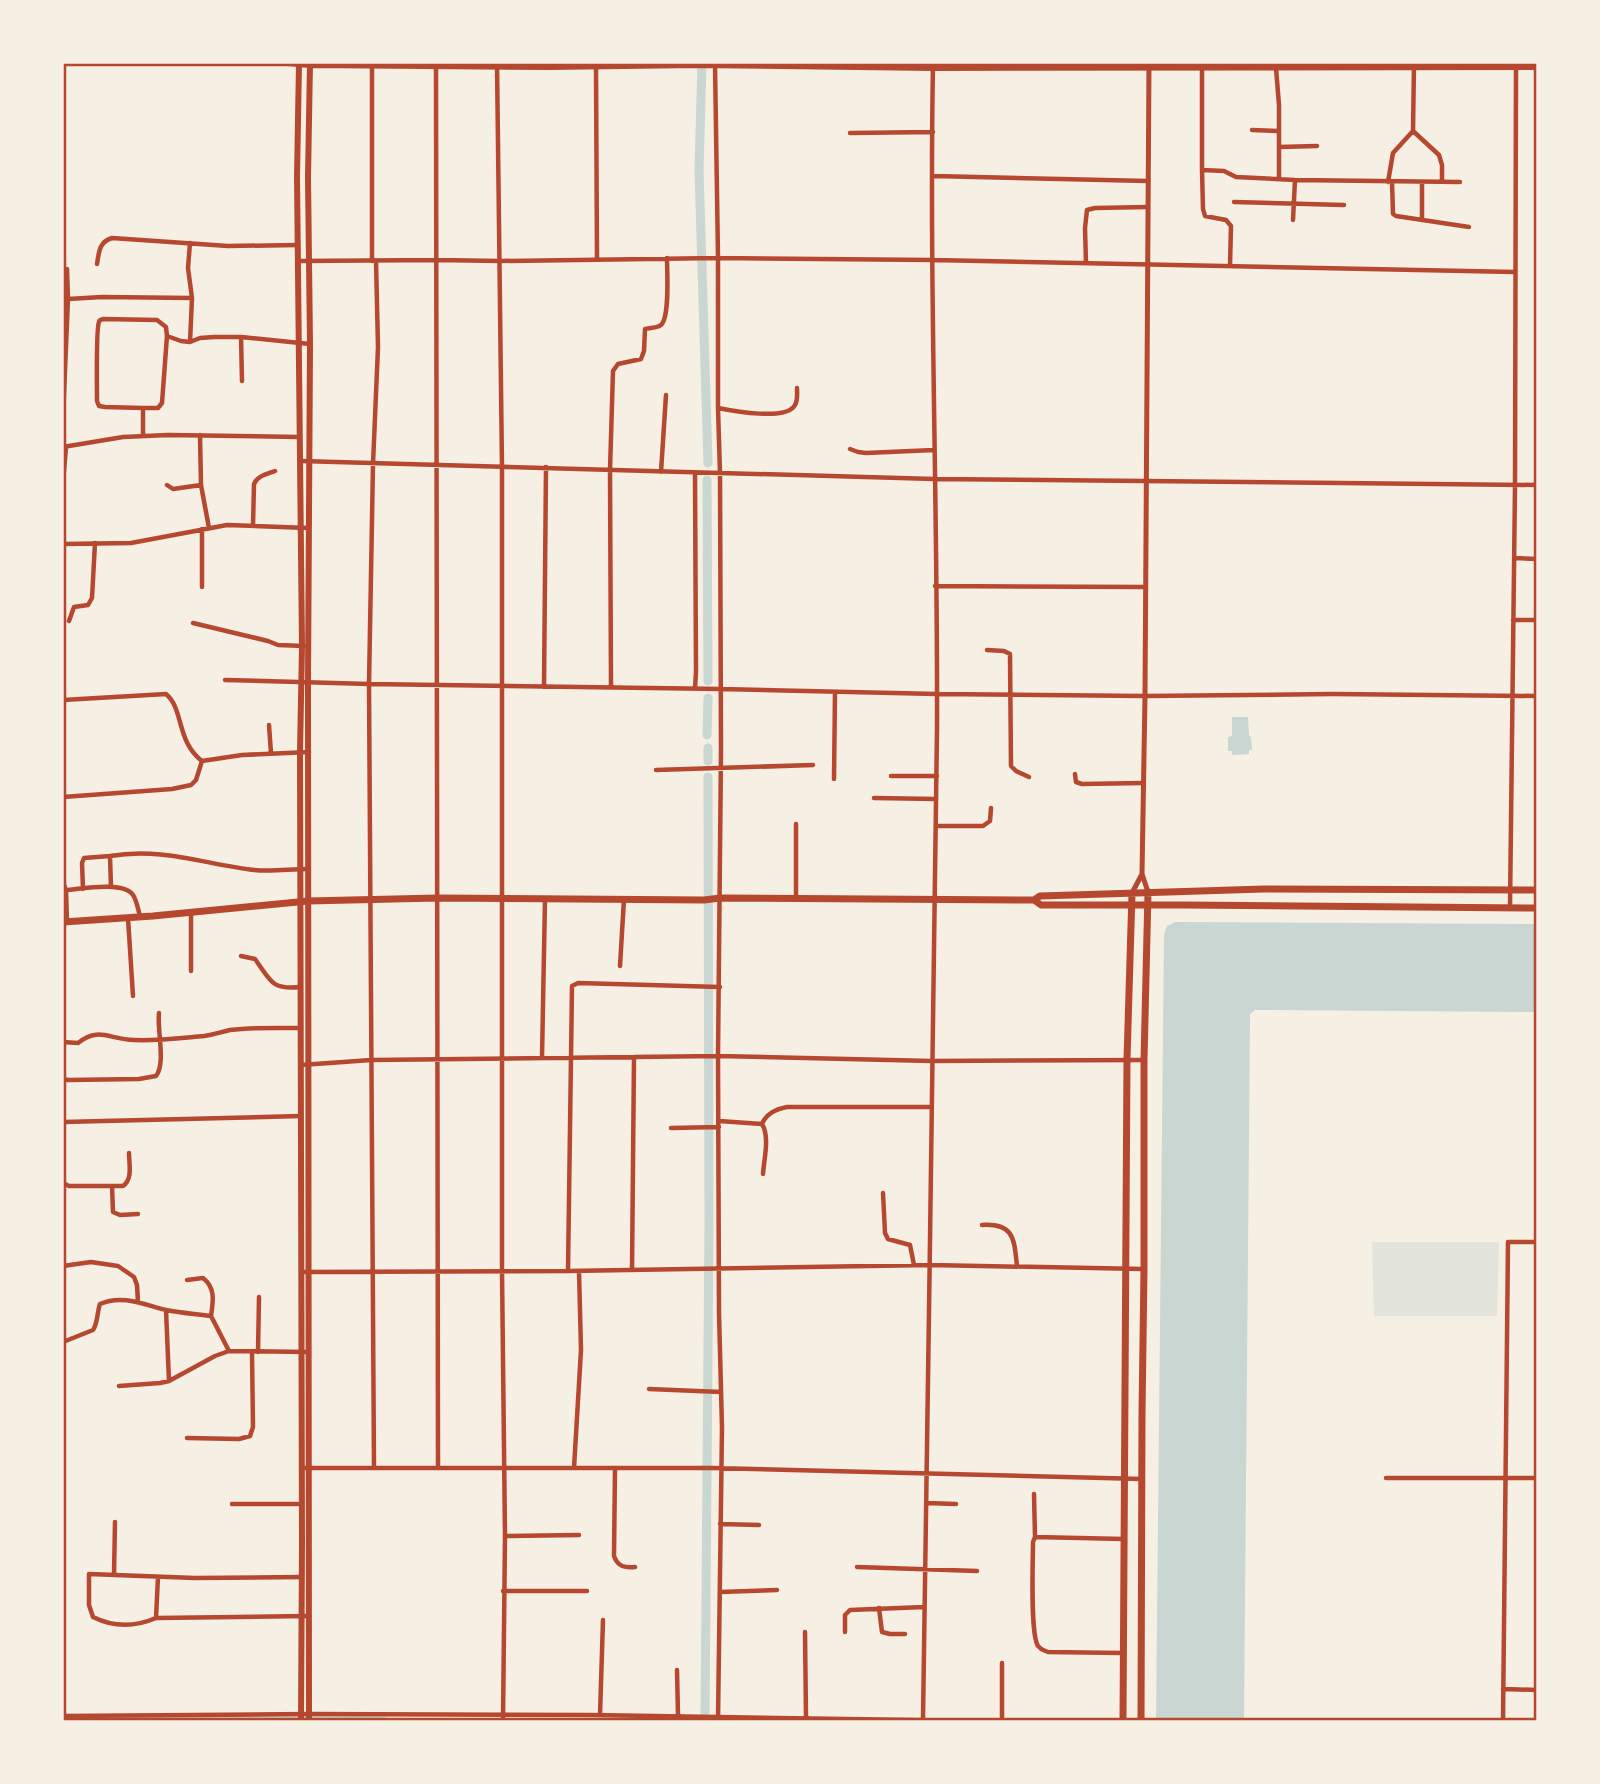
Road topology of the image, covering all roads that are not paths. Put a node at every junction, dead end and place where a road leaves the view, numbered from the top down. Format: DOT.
graph roads {
  1 [pos="288,63"];
  2 [pos="1475,63"];
  3 [pos="299,64"];
  4 [pos="310,64"];
  5 [pos="1517,64"];
  6 [pos="372,65"];
  7 [pos="497,65"];
  8 [pos="713,65"];
  9 [pos="933,65"];
  10 [pos="1036,65"];
  11 [pos="1149,65"];
  12 [pos="1330,65"];
  13 [pos="1414,65"];
  14 [pos="436,66"];
  15 [pos="596,67"];
  16 [pos="1202,67"];
  17 [pos="1537,67"];
  18 [pos="1276,68"];
  19 [pos="1252,130"];
  20 [pos="1278,131"];
  21 [pos="1413,131"];
  22 [pos="933,132"];
  23 [pos="850,133"];
  24 [pos="1317,146"];
  25 [pos="1279,147"];
  26 [pos="1202,170"];
  27 [pos="933,176"];
  28 [pos="1279,179"];
  29 [pos="1295,180"];
  30 [pos="1148,181"];
  31 [pos="1390,182"];
  32 [pos="1422,182"];
  33 [pos="1442,182"];
  34 [pos="1460,183"];
  35 [pos="1234,202"];
  36 [pos="1294,204"];
  37 [pos="1344,205"];
  38 [pos="1147,207"];
  39 [pos="1293,220"];
  40 [pos="1422,220"];
  41 [pos="1469,227"];
  42 [pos="190,243"];
  43 [pos="299,245"];
  44 [pos="667,258"];
  45 [pos="718,258"];
  46 [pos="597,259"];
  47 [pos="437,260"];
  48 [pos="933,260"];
  49 [pos="299,261"];
  50 [pos="309,261"];
  51 [pos="374,261"];
  52 [pos="500,261"];
  53 [pos="1086,263"];
  54 [pos="97,264"];
  55 [pos="1147,265"];
  56 [pos="1230,266"];
  57 [pos="67,270"];
  58 [pos="1515,272"];
  59 [pos="192,298"];
  60 [pos="66,299"];
  61 [pos="167,336"];
  62 [pos="241,337"];
  63 [pos="190,342"];
  64 [pos="299,343"];
  65 [pos="310,344"];
  66 [pos="242,381"];
  67 [pos="797,388"];
  68 [pos="666,396"];
  69 [pos="143,408"];
  70 [pos="718,408"];
  71 [pos="63,418"];
  72 [pos="200,435"];
  73 [pos="143,436"];
  74 [pos="301,437"];
  75 [pos="64,447"];
  76 [pos="850,449"];
  77 [pos="934,450"];
  78 [pos="301,461"];
  79 [pos="309,461"];
  80 [pos="373,464"];
  81 [pos="437,465"];
  82 [pos="502,467"];
  83 [pos="546,467"];
  84 [pos="610,470"];
  85 [pos="64,471"];
  86 [pos="275,471"];
  87 [pos="661,472"];
  88 [pos="695,473"];
  89 [pos="720,473"];
  90 [pos="934,479"];
  91 [pos="1146,480"];
  92 [pos="167,485"];
  93 [pos="201,485"];
  94 [pos="1515,485"];
  95 [pos="1537,485"];
  96 [pos="253,526"];
  97 [pos="209,528"];
  98 [pos="304,528"];
  99 [pos="202,529"];
  100 [pos="95,543"];
  101 [pos="63,544"];
  102 [pos="1514,558"];
  103 [pos="1537,559"];
  104 [pos="935,586"];
  105 [pos="202,587"];
  106 [pos="1145,587"];
  107 [pos="1513,620"];
  108 [pos="1537,620"];
  109 [pos="69,621"];
  110 [pos="193,623"];
  111 [pos="305,646"];
  112 [pos="987,650"];
  113 [pos="225,680"];
  114 [pos="304,682"];
  115 [pos="369,684"];
  116 [pos="437,685"];
  117 [pos="503,687"];
  118 [pos="544,687"];
  119 [pos="611,687"];
  120 [pos="695,688"];
  121 [pos="721,689"];
  122 [pos="835,692"];
  123 [pos="937,694"];
  124 [pos="1010,695"];
  125 [pos="1145,696"];
  126 [pos="1512,696"];
  127 [pos="1537,696"];
  128 [pos="63,700"];
  129 [pos="269,725"];
  130 [pos="300,752"];
  131 [pos="309,752"];
  132 [pos="271,753"];
  133 [pos="202,761"];
  134 [pos="813,765"];
  135 [pos="721,768"];
  136 [pos="656,770"];
  137 [pos="1075,774"];
  138 [pos="891,776"];
  139 [pos="937,776"];
  140 [pos="1029,776"];
  141 [pos="834,779"];
  142 [pos="1143,783"];
  143 [pos="63,797"];
  144 [pos="874,798"];
  145 [pos="936,799"];
  146 [pos="990,808"];
  147 [pos="796,824"];
  148 [pos="936,826"];
  149 [pos="110,856"];
  150 [pos="304,869"];
  151 [pos="1142,874"];
  152 [pos="63,882"];
  153 [pos="111,887"];
  154 [pos="83,889"];
  155 [pos="66,890"];
  156 [pos="1510,890"];
  157 [pos="1537,890"];
  158 [pos="1148,892"];
  159 [pos="1132,893"];
  160 [pos="437,898"];
  161 [pos="502,899"];
  162 [pos="545,899"];
  163 [pos="624,899"];
  164 [pos="712,899"];
  165 [pos="371,900"];
  166 [pos="796,900"];
  167 [pos="936,900"];
  168 [pos="1034,900"];
  169 [pos="305,901"];
  170 [pos="1148,905"];
  171 [pos="1132,906"];
  172 [pos="1510,908"];
  173 [pos="1537,908"];
  174 [pos="191,913"];
  175 [pos="141,917"];
  176 [pos="128,918"];
  177 [pos="65,922"];
  178 [pos="241,956"];
  179 [pos="620,966"];
  180 [pos="191,971"];
  181 [pos="301,987"];
  182 [pos="720,987"];
  183 [pos="133,996"];
  184 [pos="159,1013"];
  185 [pos="301,1028"];
  186 [pos="160,1040"];
  187 [pos="63,1042"];
  188 [pos="718,1056"];
  189 [pos="634,1057"];
  190 [pos="502,1058"];
  191 [pos="542,1058"];
  192 [pos="570,1058"];
  193 [pos="1128,1059"];
  194 [pos="371,1060"];
  195 [pos="1144,1060"];
  196 [pos="438,1061"];
  197 [pos="932,1061"];
  198 [pos="304,1065"];
  199 [pos="63,1079"];
  200 [pos="932,1107"];
  201 [pos="300,1116"];
  202 [pos="309,1116"];
  203 [pos="63,1122"];
  204 [pos="719,1124"];
  205 [pos="762,1124"];
  206 [pos="671,1128"];
  207 [pos="129,1153"];
  208 [pos="763,1174"];
  209 [pos="63,1183"];
  210 [pos="112,1186"];
  211 [pos="883,1194"];
  212 [pos="138,1214"];
  213 [pos="982,1225"];
  214 [pos="1537,1242"];
  215 [pos="914,1265"];
  216 [pos="930,1265"];
  217 [pos="63,1266"];
  218 [pos="1017,1266"];
  219 [pos="1126,1268"];
  220 [pos="713,1269"];
  221 [pos="1144,1269"];
  222 [pos="632,1270"];
  223 [pos="372,1271"];
  224 [pos="438,1271"];
  225 [pos="502,1271"];
  226 [pos="568,1271"];
  227 [pos="579,1271"];
  228 [pos="305,1272"];
  229 [pos="187,1280"];
  230 [pos="259,1297"];
  231 [pos="138,1299"];
  232 [pos="166,1310"];
  233 [pos="211,1316"];
  234 [pos="63,1342"];
  235 [pos="229,1351"];
  236 [pos="255,1352"];
  237 [pos="305,1352"];
  238 [pos="169,1381"];
  239 [pos="119,1386"];
  240 [pos="649,1389"];
  241 [pos="721,1392"];
  242 [pos="187,1438"];
  243 [pos="305,1468"];
  244 [pos="374,1468"];
  245 [pos="438,1468"];
  246 [pos="504,1468"];
  247 [pos="573,1468"];
  248 [pos="615,1468"];
  249 [pos="722,1468"];
  250 [pos="926,1474"];
  251 [pos="1386,1478"];
  252 [pos="1537,1478"];
  253 [pos="1125,1479"];
  254 [pos="1142,1479"];
  255 [pos="1506,1479"];
  256 [pos="1034,1494"];
  257 [pos="926,1503"];
  258 [pos="232,1504"];
  259 [pos="302,1504"];
  260 [pos="956,1504"];
  261 [pos="115,1522"];
  262 [pos="720,1524"];
  263 [pos="759,1525"];
  264 [pos="579,1535"];
  265 [pos="505,1536"];
  266 [pos="1035,1537"];
  267 [pos="1124,1539"];
  268 [pos="635,1567"];
  269 [pos="857,1567"];
  270 [pos="924,1569"];
  271 [pos="977,1571"];
  272 [pos="114,1575"];
  273 [pos="158,1577"];
  274 [pos="302,1577"];
  275 [pos="778,1590"];
  276 [pos="503,1591"];
  277 [pos="586,1591"];
  278 [pos="720,1592"];
  279 [pos="924,1607"];
  280 [pos="879,1608"];
  281 [pos="306,1616"];
  282 [pos="156,1618"];
  283 [pos="603,1620"];
  284 [pos="805,1632"];
  285 [pos="845,1632"];
  286 [pos="905,1634"];
  287 [pos="1122,1653"];
  288 [pos="1002,1663"];
  289 [pos="677,1670"];
  290 [pos="1503,1689"];
  291 [pos="1537,1690"];
  292 [pos="600,1715"];
  293 [pos="63,1716"];
  294 [pos="678,1716"];
  295 [pos="305,1718"];
  296 [pos="806,1718"];
  297 [pos="503,1719"];
  298 [pos="717,1719"];
  299 [pos="923,1720"];
  300 [pos="979,1721"];
  301 [pos="1002,1721"];
  302 [pos="1123,1721"];
  303 [pos="1141,1721"];
  304 [pos="1503,1721"];
  1 -- 3 [label="main road"];
  2 -- 5 [label="main road"];
  3 -- 4 [label="main road"];
  3 -- 43 [label="main road"];
  4 -- 6 [label="main road"];
  4 -- 50 [label="main road"];
  5 -- 13 [label="main road"];
  5 -- 17 [label="main road"];
  5 -- 58 [label="street"];
  6 -- 14 [label="main road"];
  6 -- 51 [label="street"];
  7 -- 14 [label="main road"];
  7 -- 15 [label="main road"];
  7 -- 52 [label="street"];
  8 -- 9 [label="main road"];
  8 -- 15 [label="main road"];
  8 -- 45 [label="street"];
  9 -- 10 [label="main road"];
  9 -- 22 [label="street"];
  10 -- 11 [label="main road"];
  11 -- 16 [label="main road"];
  11 -- 30 [label="street"];
  12 -- 13 [label="main road"];
  12 -- 18 [label="main road"];
  13 -- 21 [label="street"];
  14 -- 47 [label="street"];
  15 -- 46 [label="street"];
  16 -- 18 [label="main road"];
  16 -- 26 [label="street"];
  18 -- 20 [label="street"];
  19 -- 20 [label="street"];
  20 -- 25 [label="street"];
  21 -- 31 [label="street"];
  21 -- 33 [label="street"];
  22 -- 23 [label="street"];
  22 -- 27 [label="street"];
  24 -- 25 [label="street"];
  25 -- 28 [label="street"];
  26 -- 28 [label="street"];
  26 -- 56 [label="street"];
  27 -- 30 [label="street"];
  27 -- 48 [label="street"];
  28 -- 29 [label="street"];
  29 -- 31 [label="street"];
  29 -- 36 [label="street"];
  30 -- 38 [label="street"];
  31 -- 32 [label="street"];
  31 -- 40 [label="street"];
  32 -- 33 [label="street"];
  32 -- 40 [label="street"];
  33 -- 34 [label="street"];
  35 -- 36 [label="street"];
  36 -- 37 [label="street"];
  36 -- 39 [label="street"];
  38 -- 53 [label="street"];
  38 -- 55 [label="street"];
  40 -- 41 [label="street"];
  42 -- 43 [label="street"];
  42 -- 54 [label="street"];
  42 -- 59 [label="street"];
  43 -- 49 [label="main road"];
  44 -- 45 [label="street"];
  44 -- 46 [label="street"];
  44 -- 84 [label="street"];
  45 -- 48 [label="street"];
  45 -- 70 [label="street"];
  46 -- 52 [label="street"];
  47 -- 51 [label="street"];
  47 -- 52 [label="street"];
  47 -- 81 [label="street"];
  48 -- 53 [label="street"];
  48 -- 77 [label="street"];
  49 -- 50 [label="street"];
  49 -- 64 [label="main road"];
  50 -- 51 [label="street"];
  50 -- 65 [label="main road"];
  51 -- 80 [label="street"];
  52 -- 82 [label="street"];
  53 -- 55 [label="street"];
  55 -- 56 [label="street"];
  55 -- 91 [label="street"];
  56 -- 58 [label="street"];
  57 -- 60 [label="street"];
  58 -- 94 [label="street"];
  59 -- 60 [label="street"];
  59 -- 63 [label="street"];
  60 -- 71 [label="street"];
  61 -- 63 [label="street"];
  61 -- 69 [label="street"];
  61 -- 69 [label="street"];
  62 -- 63 [label="street"];
  62 -- 64 [label="street"];
  62 -- 66 [label="street"];
  64 -- 65 [label="street"];
  64 -- 74 [label="main road"];
  65 -- 79 [label="main road"];
  67 -- 70 [label="street"];
  68 -- 87 [label="street"];
  69 -- 73 [label="street"];
  70 -- 89 [label="street"];
  72 -- 73 [label="street"];
  72 -- 74 [label="street"];
  72 -- 93 [label="street"];
  73 -- 75 [label="street"];
  74 -- 78 [label="main road"];
  75 -- 85 [label="street"];
  76 -- 77 [label="street"];
  77 -- 90 [label="street"];
  78 -- 79 [label="street"];
  78 -- 98 [label="main road"];
  79 -- 80 [label="street"];
  79 -- 98 [label="main road"];
  80 -- 81 [label="street"];
  80 -- 115 [label="street"];
  81 -- 82 [label="street"];
  81 -- 116 [label="street"];
  82 -- 83 [label="street"];
  82 -- 117 [label="street"];
  83 -- 84 [label="street"];
  83 -- 118 [label="street"];
  84 -- 87 [label="street"];
  84 -- 119 [label="street"];
  86 -- 96 [label="street"];
  87 -- 88 [label="street"];
  88 -- 89 [label="street"];
  88 -- 120 [label="street"];
  89 -- 90 [label="street"];
  89 -- 121 [label="street"];
  90 -- 91 [label="street"];
  90 -- 104 [label="street"];
  91 -- 94 [label="street"];
  91 -- 106 [label="street"];
  92 -- 93 [label="street"];
  93 -- 97 [label="street"];
  94 -- 95 [label="street"];
  94 -- 102 [label="street"];
  96 -- 97 [label="street"];
  96 -- 98 [label="street"];
  97 -- 99 [label="street"];
  98 -- 111 [label="main road"];
  99 -- 100 [label="street"];
  99 -- 105 [label="street"];
  100 -- 101 [label="street"];
  100 -- 109 [label="street"];
  102 -- 103 [label="street"];
  102 -- 107 [label="street"];
  104 -- 106 [label="street"];
  104 -- 123 [label="street"];
  106 -- 125 [label="street"];
  107 -- 108 [label="street"];
  107 -- 126 [label="street"];
  110 -- 111 [label="street"];
  111 -- 114 [label="main road"];
  112 -- 124 [label="street"];
  113 -- 114 [label="street"];
  114 -- 115 [label="street"];
  114 -- 130 [label="main road"];
  114 -- 131 [label="main road"];
  115 -- 116 [label="street"];
  115 -- 165 [label="street"];
  116 -- 117 [label="street"];
  116 -- 160 [label="street"];
  117 -- 118 [label="street"];
  117 -- 161 [label="street"];
  118 -- 119 [label="street"];
  119 -- 120 [label="street"];
  120 -- 121 [label="street"];
  121 -- 122 [label="street"];
  121 -- 135 [label="street"];
  122 -- 123 [label="street"];
  122 -- 141 [label="street"];
  123 -- 124 [label="street"];
  123 -- 139 [label="street"];
  124 -- 125 [label="street"];
  124 -- 140 [label="street"];
  125 -- 126 [label="street"];
  125 -- 142 [label="street"];
  126 -- 127 [label="street"];
  126 -- 156 [label="street"];
  128 -- 133 [label="street"];
  129 -- 132 [label="street"];
  130 -- 131 [label="street"];
  130 -- 132 [label="street"];
  130 -- 150 [label="main road"];
  131 -- 150 [label="main road"];
  132 -- 133 [label="street"];
  133 -- 143 [label="street"];
  134 -- 135 [label="street"];
  135 -- 136 [label="street"];
  135 -- 164 [label="street"];
  137 -- 142 [label="street"];
  138 -- 139 [label="street"];
  139 -- 145 [label="street"];
  142 -- 151 [label="street"];
  144 -- 145 [label="street"];
  145 -- 148 [label="street"];
  146 -- 148 [label="street"];
  147 -- 166 [label="street"];
  148 -- 167 [label="street"];
  149 -- 150 [label="street"];
  149 -- 153 [label="street"];
  149 -- 154 [label="street"];
  150 -- 169 [label="main road"];
  151 -- 158 [label="street"];
  151 -- 159 [label="street"];
  152 -- 155 [label="street"];
  153 -- 154 [label="street"];
  153 -- 175 [label="street"];
  154 -- 155 [label="street"];
  155 -- 177 [label="street"];
  156 -- 157 [label="main road"];
  156 -- 158 [label="main road"];
  156 -- 172 [label="street"];
  158 -- 159 [label="main road"];
  158 -- 170 [label="main road"];
  159 -- 168 [label="main road"];
  159 -- 171 [label="main road"];
  160 -- 161 [label="main road"];
  160 -- 165 [label="main road"];
  160 -- 196 [label="street"];
  161 -- 162 [label="main road"];
  161 -- 190 [label="street"];
  162 -- 163 [label="main road"];
  162 -- 191 [label="street"];
  163 -- 164 [label="main road"];
  163 -- 179 [label="street"];
  164 -- 166 [label="main road"];
  164 -- 182 [label="street"];
  165 -- 169 [label="main road"];
  165 -- 194 [label="street"];
  166 -- 167 [label="main road"];
  167 -- 168 [label="main road"];
  167 -- 197 [label="street"];
  168 -- 171 [label="main road"];
  169 -- 174 [label="main road"];
  169 -- 181 [label="main road"];
  169 -- 198 [label="main road"];
  170 -- 171 [label="main road"];
  170 -- 172 [label="main road"];
  170 -- 195 [label="main road"];
  171 -- 193 [label="main road"];
  172 -- 173 [label="main road"];
  174 -- 175 [label="main road"];
  174 -- 180 [label="street"];
  175 -- 176 [label="main road"];
  176 -- 177 [label="main road"];
  176 -- 183 [label="street"];
  178 -- 181 [label="street"];
  181 -- 185 [label="main road"];
  182 -- 188 [label="street"];
  182 -- 192 [label="street"];
  184 -- 186 [label="street"];
  185 -- 186 [label="street"];
  185 -- 198 [label="main road"];
  186 -- 187 [label="street"];
  186 -- 199 [label="street"];
  188 -- 189 [label="street"];
  188 -- 197 [label="street"];
  188 -- 204 [label="street"];
  189 -- 192 [label="street"];
  189 -- 222 [label="street"];
  190 -- 191 [label="street"];
  190 -- 196 [label="street"];
  190 -- 225 [label="street"];
  191 -- 192 [label="street"];
  192 -- 226 [label="street"];
  193 -- 195 [label="street"];
  193 -- 197 [label="street"];
  193 -- 219 [label="main road"];
  194 -- 196 [label="street"];
  194 -- 198 [label="street"];
  194 -- 223 [label="street"];
  195 -- 221 [label="main road"];
  196 -- 224 [label="street"];
  197 -- 200 [label="street"];
  198 -- 201 [label="main road"];
  198 -- 202 [label="main road"];
  200 -- 205 [label="street"];
  200 -- 216 [label="street"];
  201 -- 202 [label="street"];
  201 -- 203 [label="street"];
  201 -- 228 [label="main road"];
  202 -- 228 [label="main road"];
  204 -- 205 [label="street"];
  204 -- 206 [label="street"];
  204 -- 220 [label="street"];
  205 -- 208 [label="street"];
  207 -- 210 [label="street"];
  209 -- 210 [label="street"];
  210 -- 212 [label="street"];
  211 -- 215 [label="street"];
  213 -- 218 [label="street"];
  214 -- 255 [label="street"];
  215 -- 216 [label="street"];
  215 -- 220 [label="street"];
  216 -- 218 [label="street"];
  216 -- 250 [label="street"];
  217 -- 231 [label="street"];
  218 -- 219 [label="street"];
  219 -- 221 [label="street"];
  219 -- 253 [label="main road"];
  220 -- 222 [label="street"];
  220 -- 241 [label="street"];
  221 -- 254 [label="main road"];
  222 -- 227 [label="street"];
  223 -- 224 [label="street"];
  223 -- 228 [label="street"];
  223 -- 244 [label="street"];
  224 -- 225 [label="street"];
  224 -- 245 [label="street"];
  225 -- 226 [label="street"];
  225 -- 246 [label="street"];
  226 -- 227 [label="street"];
  227 -- 247 [label="street"];
  228 -- 237 [label="main road"];
  229 -- 233 [label="street"];
  230 -- 236 [label="street"];
  231 -- 232 [label="street"];
  231 -- 234 [label="street"];
  232 -- 233 [label="street"];
  232 -- 238 [label="street"];
  233 -- 235 [label="street"];
  235 -- 236 [label="street"];
  235 -- 238 [label="street"];
  236 -- 237 [label="street"];
  236 -- 242 [label="street"];
  237 -- 243 [label="main road"];
  238 -- 239 [label="street"];
  240 -- 241 [label="street"];
  241 -- 249 [label="street"];
  243 -- 244 [label="street"];
  243 -- 259 [label="main road"];
  243 -- 281 [label="main road"];
  244 -- 245 [label="street"];
  245 -- 246 [label="street"];
  246 -- 247 [label="street"];
  246 -- 265 [label="street"];
  247 -- 248 [label="street"];
  248 -- 249 [label="street"];
  248 -- 268 [label="street"];
  249 -- 250 [label="street"];
  249 -- 262 [label="street"];
  250 -- 253 [label="street"];
  250 -- 257 [label="street"];
  251 -- 255 [label="street"];
  252 -- 255 [label="street"];
  253 -- 254 [label="street"];
  253 -- 267 [label="main road"];
  254 -- 303 [label="main road"];
  255 -- 290 [label="street"];
  256 -- 266 [label="street"];
  257 -- 260 [label="street"];
  257 -- 270 [label="street"];
  258 -- 259 [label="street"];
  259 -- 274 [label="main road"];
  261 -- 272 [label="street"];
  262 -- 263 [label="street"];
  262 -- 278 [label="street"];
  264 -- 265 [label="street"];
  265 -- 276 [label="street"];
  266 -- 267 [label="street"];
  266 -- 287 [label="street"];
  267 -- 287 [label="main road"];
  269 -- 270 [label="street"];
  270 -- 271 [label="street"];
  270 -- 279 [label="street"];
  272 -- 273 [label="street"];
  272 -- 282 [label="street"];
  273 -- 274 [label="street"];
  273 -- 282 [label="street"];
  274 -- 281 [label="main road"];
  275 -- 278 [label="street"];
  276 -- 277 [label="street"];
  276 -- 297 [label="street"];
  278 -- 298 [label="street"];
  279 -- 280 [label="street"];
  279 -- 299 [label="street"];
  280 -- 285 [label="street"];
  280 -- 286 [label="street"];
  281 -- 282 [label="street"];
  281 -- 295 [label="main road"];
  283 -- 292 [label="street"];
  284 -- 296 [label="street"];
  287 -- 302 [label="main road"];
  288 -- 301 [label="street"];
  289 -- 294 [label="street"];
  290 -- 291 [label="street"];
  290 -- 304 [label="street"];
  292 -- 294 [label="street"];
  292 -- 297 [label="street"];
  293 -- 295 [label="street"];
  294 -- 298 [label="street"];
  295 -- 297 [label="street"];
  296 -- 298 [label="street"];
  296 -- 299 [label="street"];
  299 -- 300 [label="street"];
}
